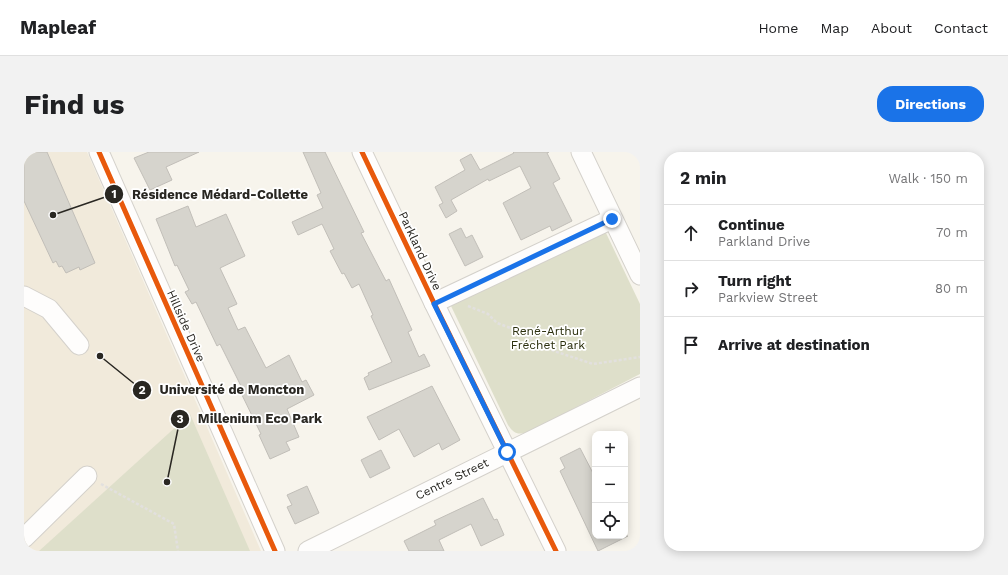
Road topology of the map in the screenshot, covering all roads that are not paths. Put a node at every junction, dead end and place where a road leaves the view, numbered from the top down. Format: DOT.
graph roads {
  1 [pos="99,152"];
  2 [pos="362,152"];
  3 [pos="581,152"];
  4 [pos="612,219"];
  5 [pos="640,275"];
  6 [pos="24,296"];
  7 [pos="440,300"];
  8 [pos="79,345"];
  9 [pos="640,386"];
  10 [pos="507,452"];
  11 [pos="87,476"];
  12 [pos="24,538"];
  13 [pos="275,551"];
  14 [pos="308,551"];
  15 [pos="556,551"];
  1 -- 13 [label="street, Hillside Drive"];
  2 -- 7 [label="street, Parkland Drive"];
  3 -- 4 [label="street"];
  4 -- 5 [label="street"];
  4 -- 7 [label="street"];
  6 -- 8 [label="street"];
  7 -- 10 [label="street, Parkland Drive"];
  9 -- 10 [label="street, Centre Street"];
  10 -- 14 [label="street, Centre Street"];
  10 -- 15 [label="street, Parkland Drive"];
  11 -- 12 [label="street"];
}
